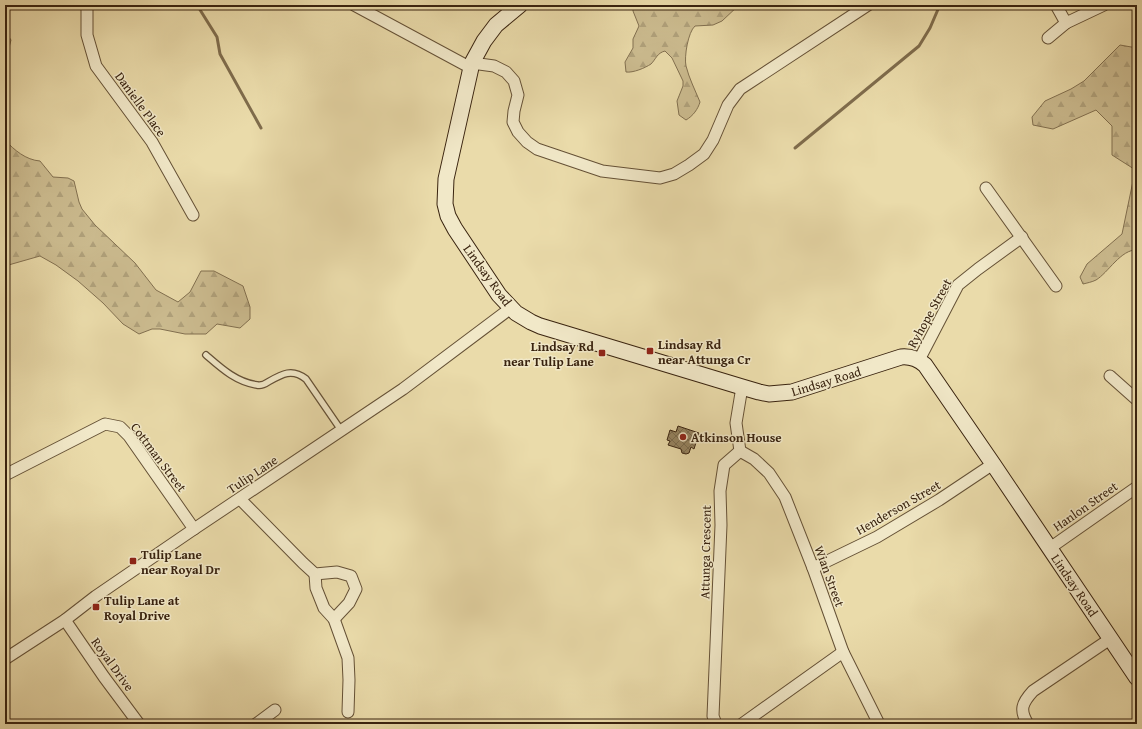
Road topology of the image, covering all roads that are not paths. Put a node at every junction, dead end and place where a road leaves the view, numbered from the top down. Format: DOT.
graph roads {
  1 [pos="87,5"];
  2 [pos="354,5"];
  3 [pos="520,5"];
  4 [pos="868,5"];
  5 [pos="1056,5"];
  6 [pos="1104,5"];
  7 [pos="1066,22"];
  8 [pos="1048,38"];
  9 [pos="472,66"];
  10 [pos="986,188"];
  11 [pos="193,214"];
  12 [pos="1022,238"];
  13 [pos="1056,286"];
  14 [pos="511,308"];
  15 [pos="206,355"];
  16 [pos="919,360"];
  17 [pos="1110,376"];
  18 [pos="742,387"];
  19 [pos="1137,400"];
  20 [pos="341,430"];
  21 [pos="740,451"];
  22 [pos="993,464"];
  23 [pos="5,475"];
  24 [pos="1137,487"];
  25 [pos="240,499"];
  26 [pos="194,529"];
  27 [pos="1050,548"];
  28 [pos="813,568"];
  29 [pos="315,574"];
  30 [pos="334,619"];
  31 [pos="64,620"];
  32 [pos="1110,639"];
  33 [pos="843,652"];
  34 [pos="5,659"];
  35 [pos="1137,678"];
  36 [pos="275,710"];
  37 [pos="348,712"];
  38 [pos="139,724"];
  39 [pos="256,724"];
  40 [pos="716,724"];
  41 [pos="742,724"];
  42 [pos="879,724"];
  43 [pos="1028,724"];
  1 -- 11 [label="street, Danielle Place"];
  2 -- 9 [label="street"];
  3 -- 9 [label="street, Lindsay Road"];
  4 -- 9 [label="street"];
  5 -- 7 [label="street"];
  6 -- 7 [label="street"];
  7 -- 8 [label="street"];
  9 -- 14 [label="street, Lindsay Road"];
  10 -- 12 [label="street"];
  12 -- 13 [label="street"];
  12 -- 16 [label="street, Ryhope Street"];
  14 -- 18 [label="street, Lindsay Road"];
  14 -- 20 [label="street, Tulip Lane"];
  15 -- 20 [label="lane"];
  16 -- 18 [label="street, Lindsay Road"];
  16 -- 22 [label="street, Lindsay Road"];
  17 -- 19 [label="street"];
  18 -- 21 [label="street"];
  20 -- 25 [label="street, Tulip Lane"];
  21 -- 28 [label="street, Wian Street"];
  21 -- 40 [label="street, Attunga Crescent"];
  22 -- 27 [label="street, Lindsay Road"];
  22 -- 28 [label="street, Henderson Street"];
  23 -- 26 [label="street, Cottman Street"];
  24 -- 27 [label="street, Hanlon Street"];
  25 -- 26 [label="street, Tulip Lane"];
  25 -- 29 [label="street"];
  26 -- 31 [label="street, Tulip Lane"];
  27 -- 32 [label="street, Lindsay Road"];
  28 -- 33 [label="street, Wian Street"];
  29 -- 30 [label="street"];
  29 -- 30 [label="street"];
  30 -- 37 [label="street"];
  31 -- 34 [label="street, Tulip Lane"];
  31 -- 38 [label="street, Royal Drive"];
  32 -- 35 [label="street, Lindsay Road"];
  32 -- 43 [label="street"];
  33 -- 41 [label="street"];
  33 -- 42 [label="street, Wian Street"];
  36 -- 39 [label="street"];
}
